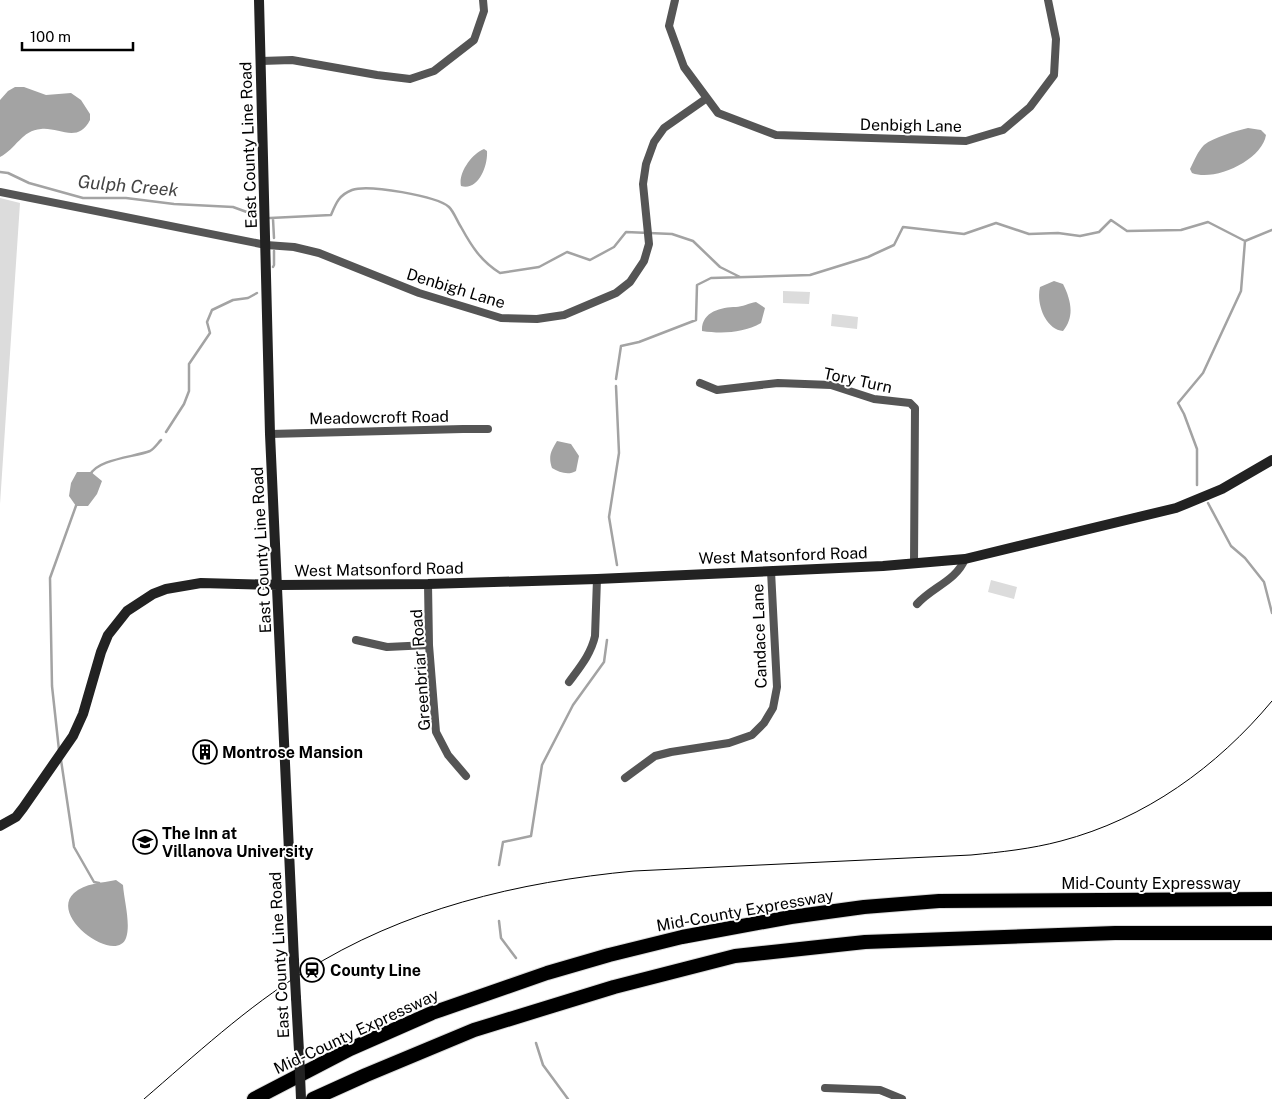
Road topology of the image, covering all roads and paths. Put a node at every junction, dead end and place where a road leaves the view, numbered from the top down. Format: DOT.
graph roads {
  1 [pos="259,0"];
  2 [pos="483,0"];
  3 [pos="676,0"];
  4 [pos="1048,0"];
  5 [pos="261,61"];
  6 [pos="707,98"];
  7 [pos="0,192"];
  8 [pos="266,244"];
  9 [pos="700,383"];
  10 [pos="488,430"];
  11 [pos="270,434"];
  12 [pos="1272,460"];
  13 [pos="965,560"];
  14 [pos="914,564"];
  15 [pos="770,571"];
  16 [pos="597,578"];
  17 [pos="428,584"];
  18 [pos="278,585"];
  19 [pos="917,604"];
  20 [pos="356,640"];
  21 [pos="430,645"];
  22 [pos="569,682"];
  23 [pos="466,776"];
  24 [pos="625,778"];
  25 [pos="0,826"];
  26 [pos="1272,899"];
  27 [pos="1272,933"];
  28 [pos="825,1088"];
  29 [pos="254,1099"];
  30 [pos="301,1099"];
  31 [pos="313,1099"];
  32 [pos="902,1099"];
  1 -- 5 [label="main road, East County Line Road"];
  2 -- 5 [label="street"];
  3 -- 6 [label="street, Denbigh Lane"];
  4 -- 6 [label="street, Denbigh Lane"];
  5 -- 8 [label="main road, East County Line Road"];
  6 -- 8 [label="street, Denbigh Lane"];
  7 -- 8 [label="street, Denbigh Lane"];
  8 -- 11 [label="main road, East County Line Road"];
  9 -- 14 [label="street, Tory Turn"];
  10 -- 11 [label="street, Meadowcroft Road"];
  11 -- 18 [label="main road, East County Line Road"];
  12 -- 13 [label="main road, West Matsonford Road"];
  13 -- 14 [label="main road, West Matsonford Road"];
  13 -- 19 [label="street"];
  14 -- 15 [label="main road, West Matsonford Road"];
  15 -- 16 [label="main road, West Matsonford Road"];
  15 -- 24 [label="street, Candace Lane"];
  16 -- 17 [label="main road, West Matsonford Road"];
  16 -- 22 [label="street"];
  17 -- 18 [label="main road, West Matsonford Road"];
  17 -- 21 [label="street, Greenbriar Road"];
  18 -- 25 [label="main road, West Matsonford Road"];
  18 -- 30 [label="main road, East County Line Road, bridge"];
  20 -- 21 [label="street"];
  21 -- 23 [label="street, Greenbriar Road"];
  26 -- 29 [label="highway, Mid-County Expressway"];
  27 -- 31 [label="highway"];
  28 -- 32 [label="street"];
}
